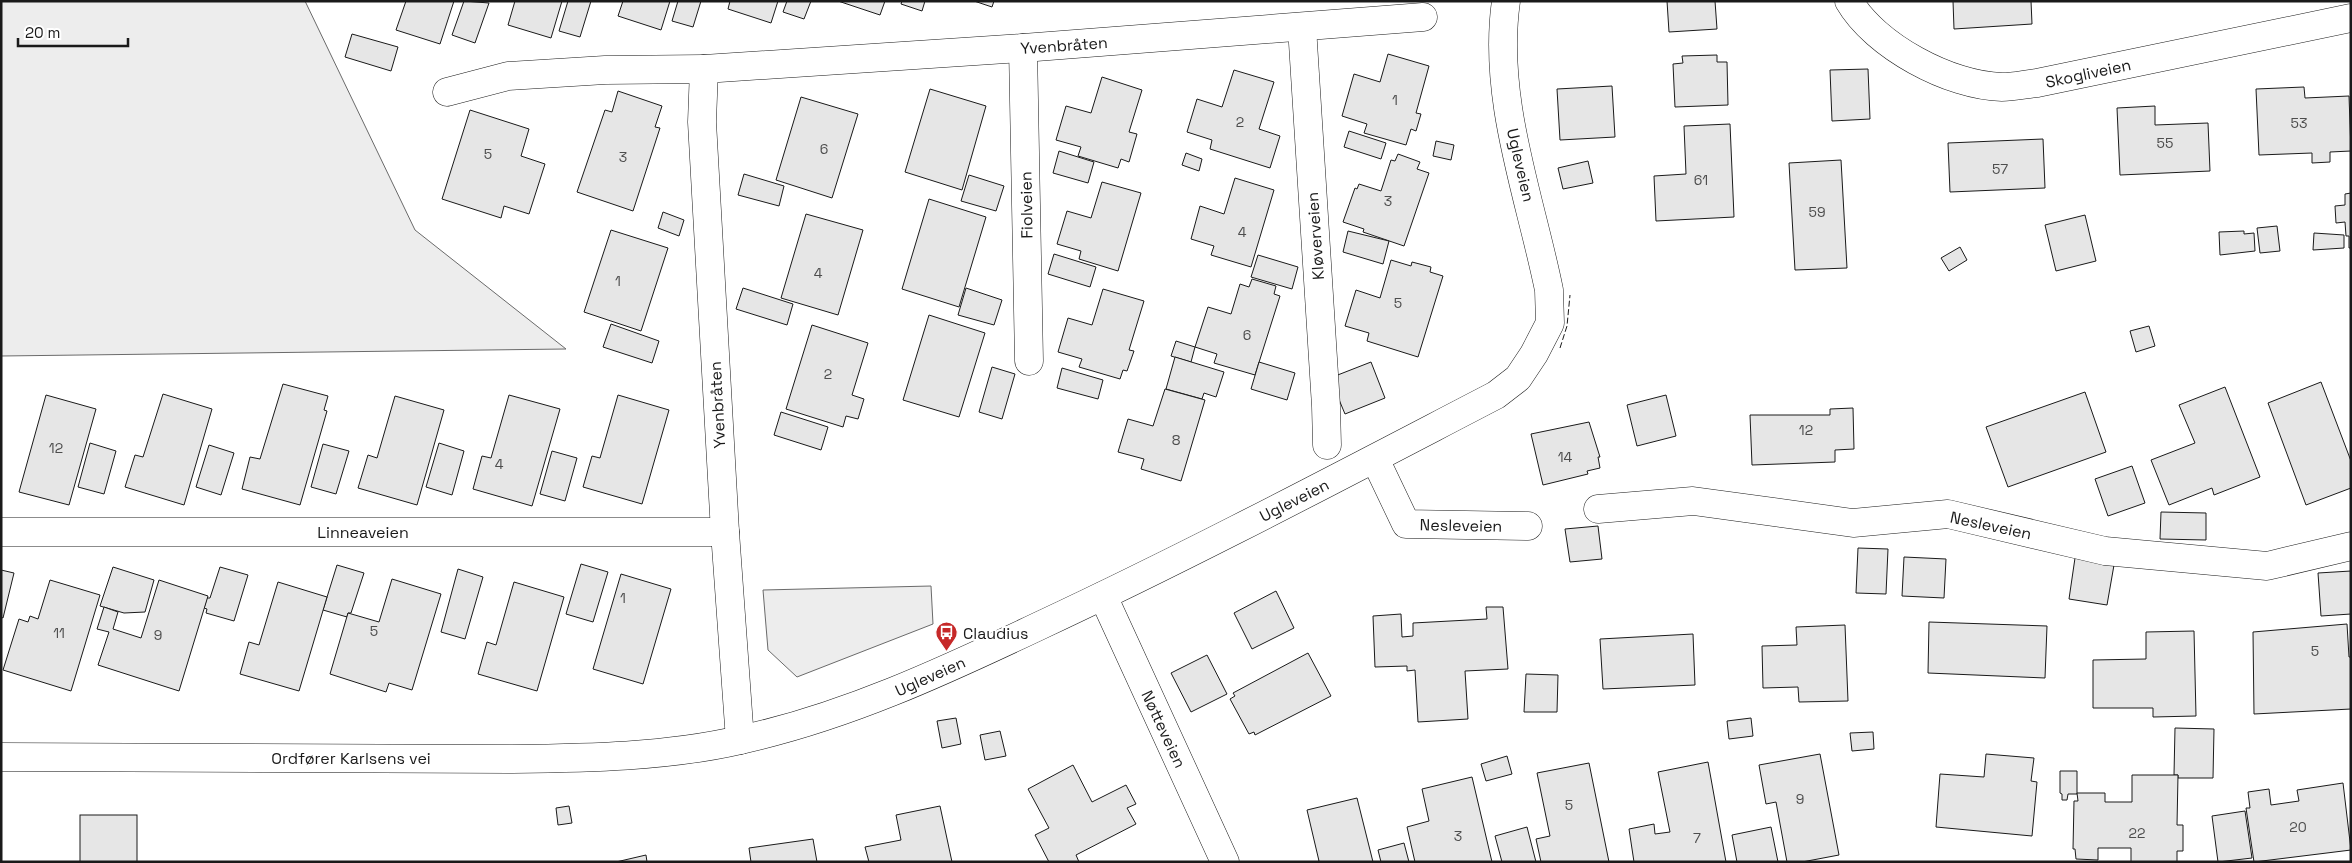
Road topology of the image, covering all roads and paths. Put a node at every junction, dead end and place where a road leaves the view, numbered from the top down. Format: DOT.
graph roads {
  1 [pos="1506,1"];
  2 [pos="1849,1"];
  3 [pos="1423,17"];
  4 [pos="2351,18"];
  5 [pos="1302,28"];
  6 [pos="1023,48"];
  7 [pos="704,69"];
  8 [pos="447,92"];
  9 [pos="1029,361"];
  10 [pos="1327,445"];
  11 [pos="1375,459"];
  12 [pos="1598,510"];
  13 [pos="1528,526"];
  14 [pos="1,532"];
  15 [pos="724,532"];
  16 [pos="2351,546"];
  17 [pos="1103,596"];
  18 [pos="740,740"];
  19 [pos="700,747"];
  20 [pos="1,757"];
  21 [pos="1221,860"];
  1 -- 11 [label="street, Ugleveien"];
  2 -- 4 [label="street, Skogliveien"];
  3 -- 5 [label="street, Yvenbråten"];
  5 -- 6 [label="street, Yvenbråten"];
  5 -- 10 [label="street, Kløverveien"];
  6 -- 7 [label="street, Yvenbråten"];
  6 -- 9 [label="street, Fiolveien"];
  7 -- 8 [label="street, Yvenbråten"];
  7 -- 15 [label="street, Yvenbråten"];
  11 -- 13 [label="street, Nesleveien"];
  11 -- 17 [label="street, Ugleveien"];
  12 -- 16 [label="street, Nesleveien"];
  14 -- 15 [label="street, Linneaveien"];
  15 -- 18 [label="street, Yvenbråten"];
  17 -- 18 [label="street, Ugleveien"];
  17 -- 21 [label="street, Nøtteveien"];
  18 -- 19 [label="street, Ugleveien"];
  19 -- 20 [label="street, Ordfører Karlsens vei"];
}
